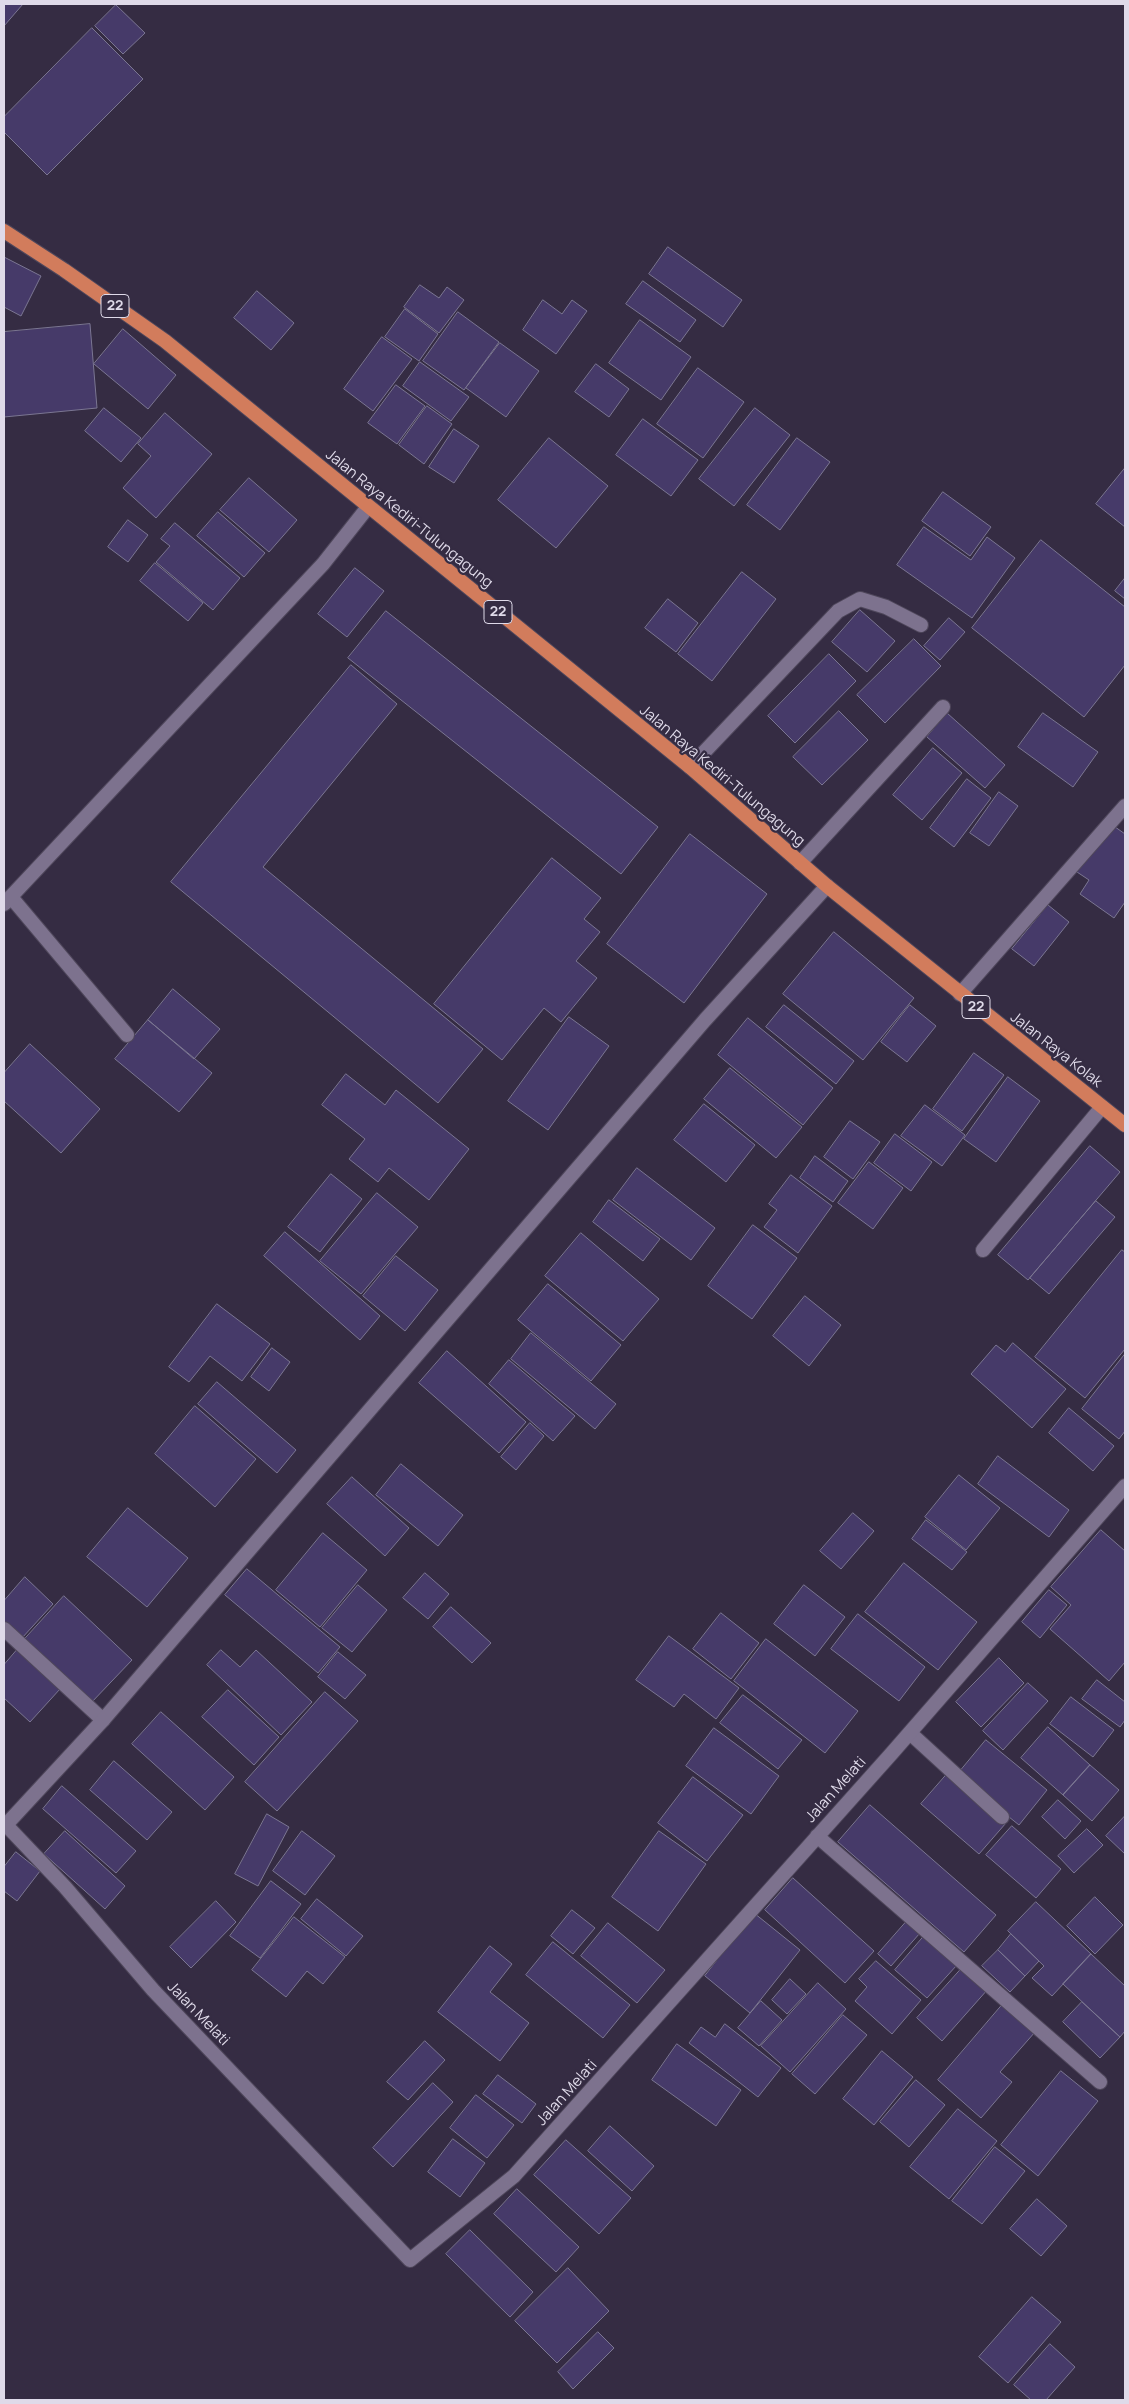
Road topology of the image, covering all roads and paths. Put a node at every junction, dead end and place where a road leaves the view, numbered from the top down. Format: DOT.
graph roads {
  1 [pos="4,231"];
  2 [pos="368,507"];
  3 [pos="921,625"];
  4 [pos="943,707"];
  5 [pos="690,767"];
  6 [pos="1125,806"];
  7 [pos="800,863"];
  8 [pos="827,886"];
  9 [pos="7,900"];
  10 [pos="960,994"];
  11 [pos="127,1035"];
  12 [pos="1102,1107"];
  13 [pos="1125,1125"];
  14 [pos="983,1250"];
  15 [pos="1125,1486"];
  16 [pos="4,1629"];
  17 [pos="103,1720"];
  18 [pos="910,1733"];
  19 [pos="1002,1817"];
  20 [pos="5,1826"];
  21 [pos="817,1836"];
  22 [pos="1100,2082"];
  1 -- 2 [label="highway, Jalan Raya Kediri-Tulungagung / 22"];
  2 -- 5 [label="highway, Jalan Raya Kediri-Tulungagung / 22"];
  2 -- 9 [label="street"];
  3 -- 5 [label="street"];
  4 -- 7 [label="street"];
  5 -- 7 [label="highway, Jalan Raya Kediri-Tulungagung / 22"];
  6 -- 10 [label="street"];
  7 -- 8 [label="highway, Jalan Raya Kediri-Tulungagung / 22"];
  8 -- 10 [label="highway, Jalan Raya Kolak / 22"];
  8 -- 17 [label="street"];
  9 -- 11 [label="street"];
  10 -- 12 [label="highway, Jalan Raya Kolak / 22"];
  12 -- 13 [label="highway, Jalan Raya Kolak / 22"];
  12 -- 14 [label="street"];
  15 -- 18 [label="street, Jalan Melati"];
  16 -- 17 [label="street"];
  17 -- 20 [label="street"];
  18 -- 19 [label="street"];
  18 -- 21 [label="street, Jalan Melati"];
  20 -- 21 [label="street, Jalan Melati"];
  21 -- 22 [label="street"];
}
